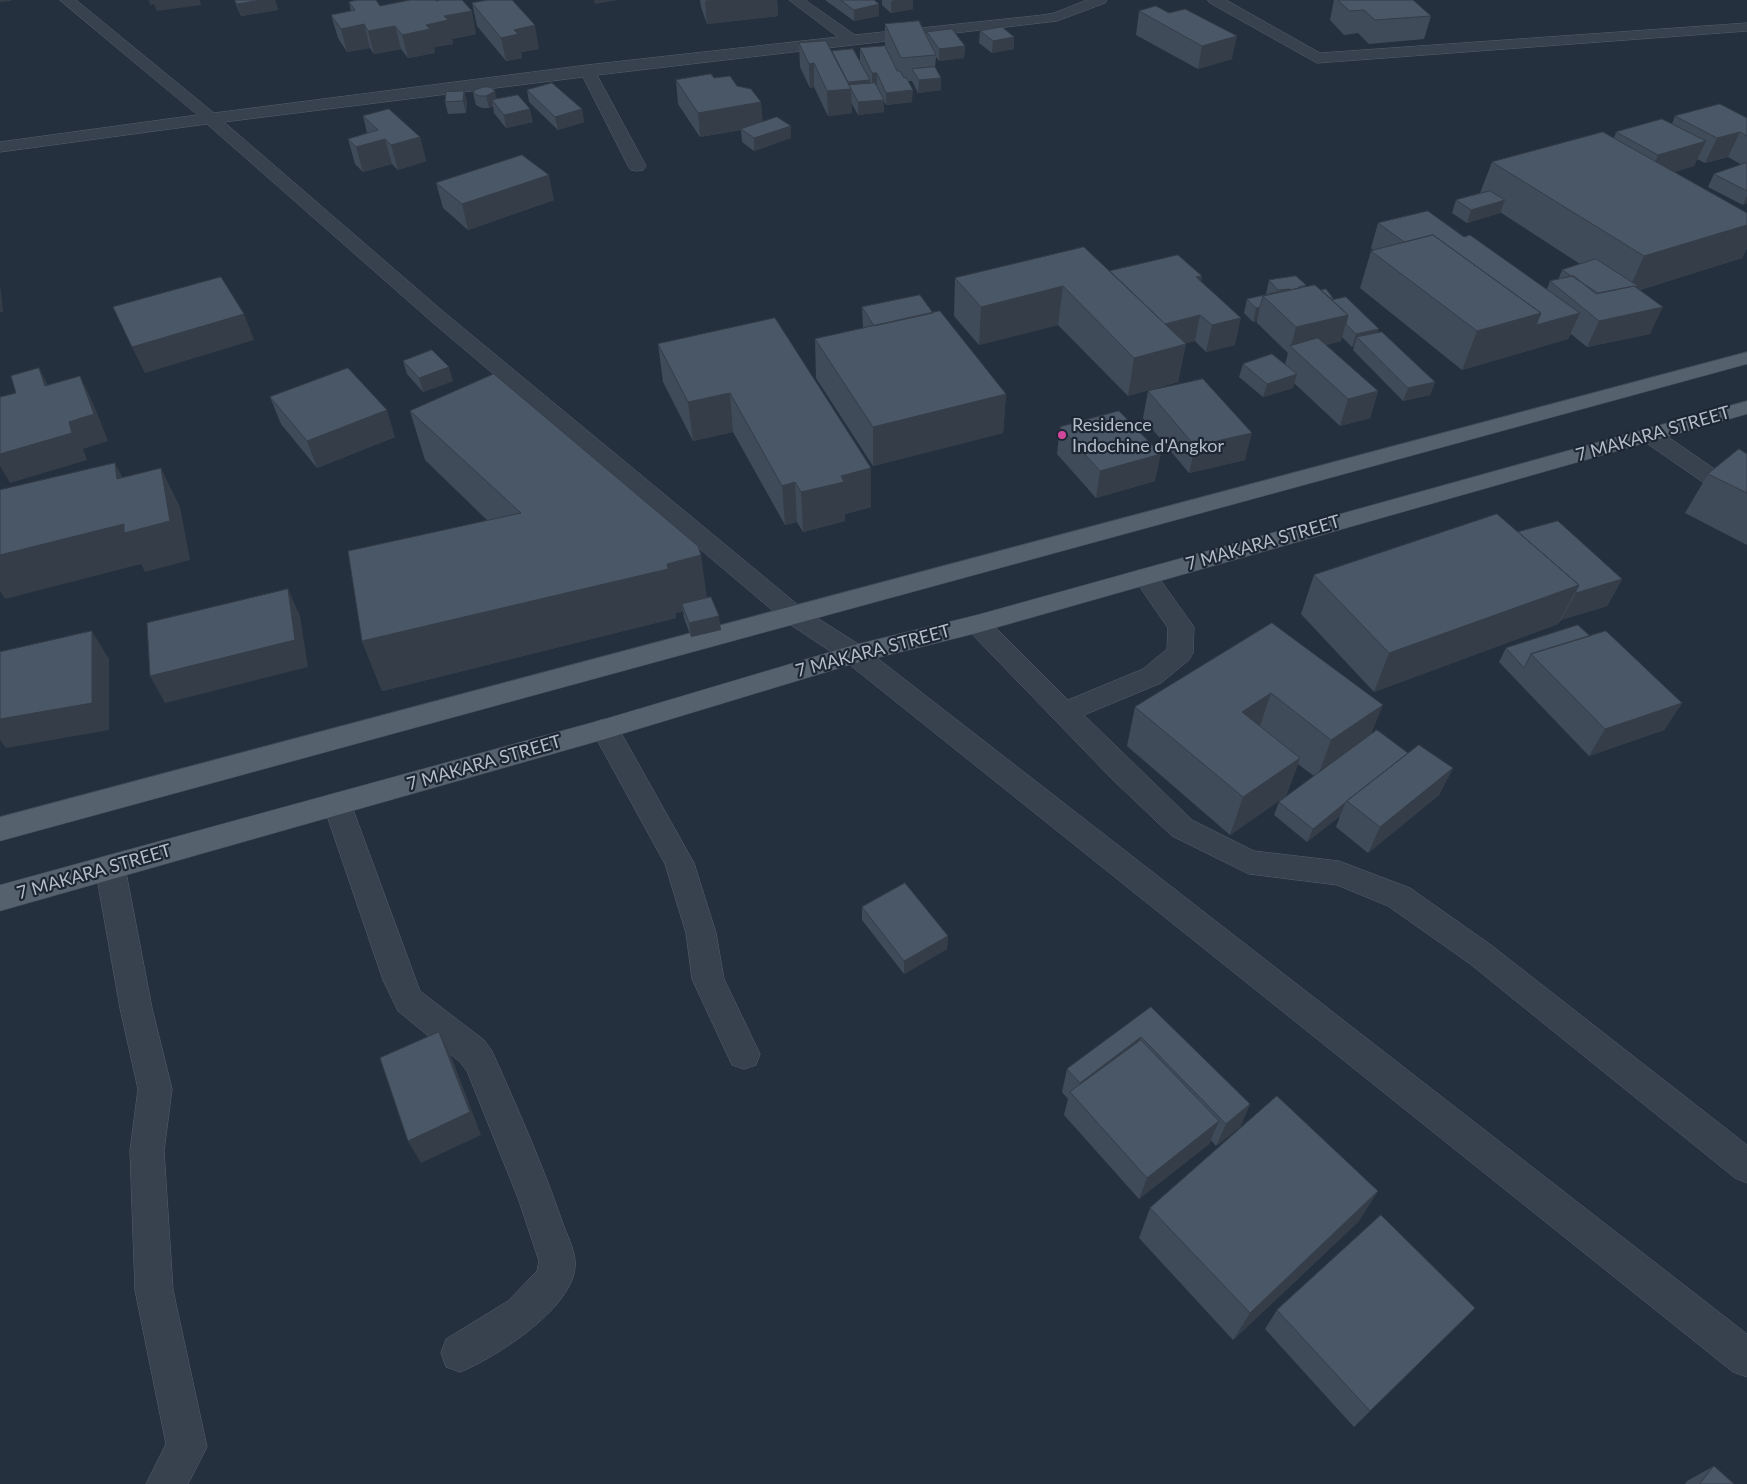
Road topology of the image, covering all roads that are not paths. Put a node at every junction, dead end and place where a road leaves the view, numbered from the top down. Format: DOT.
graph roads {
  1 [pos="67,0"];
  2 [pos="796,0"];
  3 [pos="1100,0"];
  4 [pos="1215,0"];
  5 [pos="1747,27"];
  6 [pos="852,40"];
  7 [pos="587,70"];
  8 [pos="210,118"];
  9 [pos="0,147"];
  10 [pos="637,166"];
  11 [pos="1747,358"];
  12 [pos="1747,407"];
  13 [pos="1650,435"];
  14 [pos="1747,496"];
  15 [pos="1145,577"];
  16 [pos="794,616"];
  17 [pos="977,624"];
  18 [pos="854,654"];
  19 [pos="1065,712"];
  20 [pos="605,728"];
  21 [pos="337,804"];
  22 [pos="0,829"];
  23 [pos="110,867"];
  24 [pos="0,898"];
  25 [pos="744,1054"];
  26 [pos="1747,1166"];
  27 [pos="460,1352"];
  28 [pos="1747,1358"];
  29 [pos="166,1484"];
  1 -- 8 [label="street"];
  2 -- 6 [label="street"];
  3 -- 6 [label="street"];
  4 -- 5 [label="street"];
  6 -- 7 [label="street"];
  7 -- 8 [label="street"];
  7 -- 10 [label="street"];
  8 -- 9 [label="street"];
  8 -- 16 [label="street"];
  11 -- 16 [label="main road"];
  12 -- 13 [label="main road, 7 MAKARA STREET"];
  13 -- 14 [label="street"];
  13 -- 15 [label="main road, 7 MAKARA STREET"];
  15 -- 17 [label="main road, 7 MAKARA STREET"];
  15 -- 19 [label="street"];
  16 -- 18 [label="street"];
  16 -- 22 [label="main road"];
  17 -- 18 [label="main road, 7 MAKARA STREET"];
  17 -- 19 [label="street"];
  18 -- 20 [label="main road, 7 MAKARA STREET"];
  18 -- 28 [label="street"];
  19 -- 26 [label="street"];
  20 -- 21 [label="main road, 7 MAKARA STREET"];
  20 -- 25 [label="street"];
  21 -- 23 [label="main road, 7 MAKARA STREET"];
  21 -- 27 [label="street"];
  23 -- 24 [label="main road, 7 MAKARA STREET"];
  23 -- 29 [label="street"];
}
